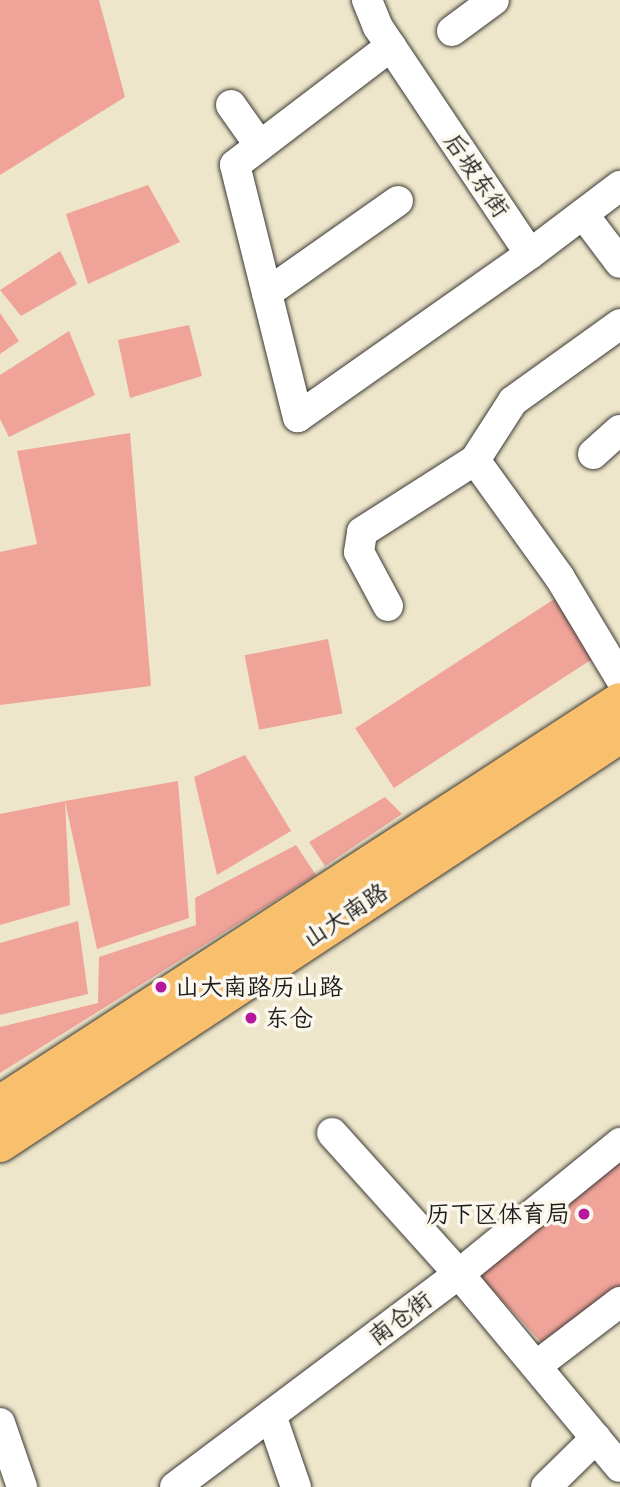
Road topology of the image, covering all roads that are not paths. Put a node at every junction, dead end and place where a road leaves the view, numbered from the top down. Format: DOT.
graph roads {
  1 [pos="367,0"];
  2 [pos="494,0"];
  3 [pos="452,31"];
  4 [pos="391,46"];
  5 [pos="231,105"];
  6 [pos="260,146"];
  7 [pos="620,186"];
  8 [pos="398,201"];
  9 [pos="583,214"];
  10 [pos="530,254"];
  11 [pos="620,263"];
  12 [pos="267,293"];
  13 [pos="620,324"];
  14 [pos="620,430"];
  15 [pos="593,454"];
  16 [pos="475,460"];
  17 [pos="388,607"];
  18 [pos="620,678"];
  19 [pos="620,702"];
  20 [pos="620,734"];
  21 [pos="0,1105"];
  22 [pos="332,1133"];
  23 [pos="0,1143"];
  24 [pos="620,1143"];
  25 [pos="459,1274"];
  26 [pos="620,1302"];
  27 [pos="536,1366"];
  28 [pos="271,1415"];
  29 [pos="0,1423"];
  30 [pos="596,1438"];
  31 [pos="619,1462"];
  32 [pos="22,1487"];
  33 [pos="175,1487"];
  34 [pos="296,1487"];
  35 [pos="546,1487"];
  1 -- 4 [label="street, 后坡东街"];
  2 -- 3 [label="street"];
  4 -- 6 [label="street"];
  4 -- 10 [label="street, 后坡东街"];
  5 -- 6 [label="street"];
  6 -- 12 [label="street"];
  7 -- 9 [label="street"];
  8 -- 12 [label="street"];
  9 -- 10 [label="street"];
  9 -- 11 [label="street"];
  10 -- 12 [label="street"];
  13 -- 16 [label="street"];
  14 -- 15 [label="street"];
  16 -- 17 [label="street"];
  16 -- 18 [label="street"];
  19 -- 21 [label="main road, 山大南路"];
  20 -- 23 [label="main road, 山大南路"];
  22 -- 25 [label="street"];
  24 -- 25 [label="street, 南仓街"];
  25 -- 27 [label="street"];
  25 -- 28 [label="street, 南仓街"];
  26 -- 27 [label="street"];
  27 -- 30 [label="street"];
  28 -- 33 [label="street, 南仓街"];
  28 -- 34 [label="street"];
  29 -- 32 [label="street"];
  30 -- 31 [label="street"];
  30 -- 35 [label="street"];
}
